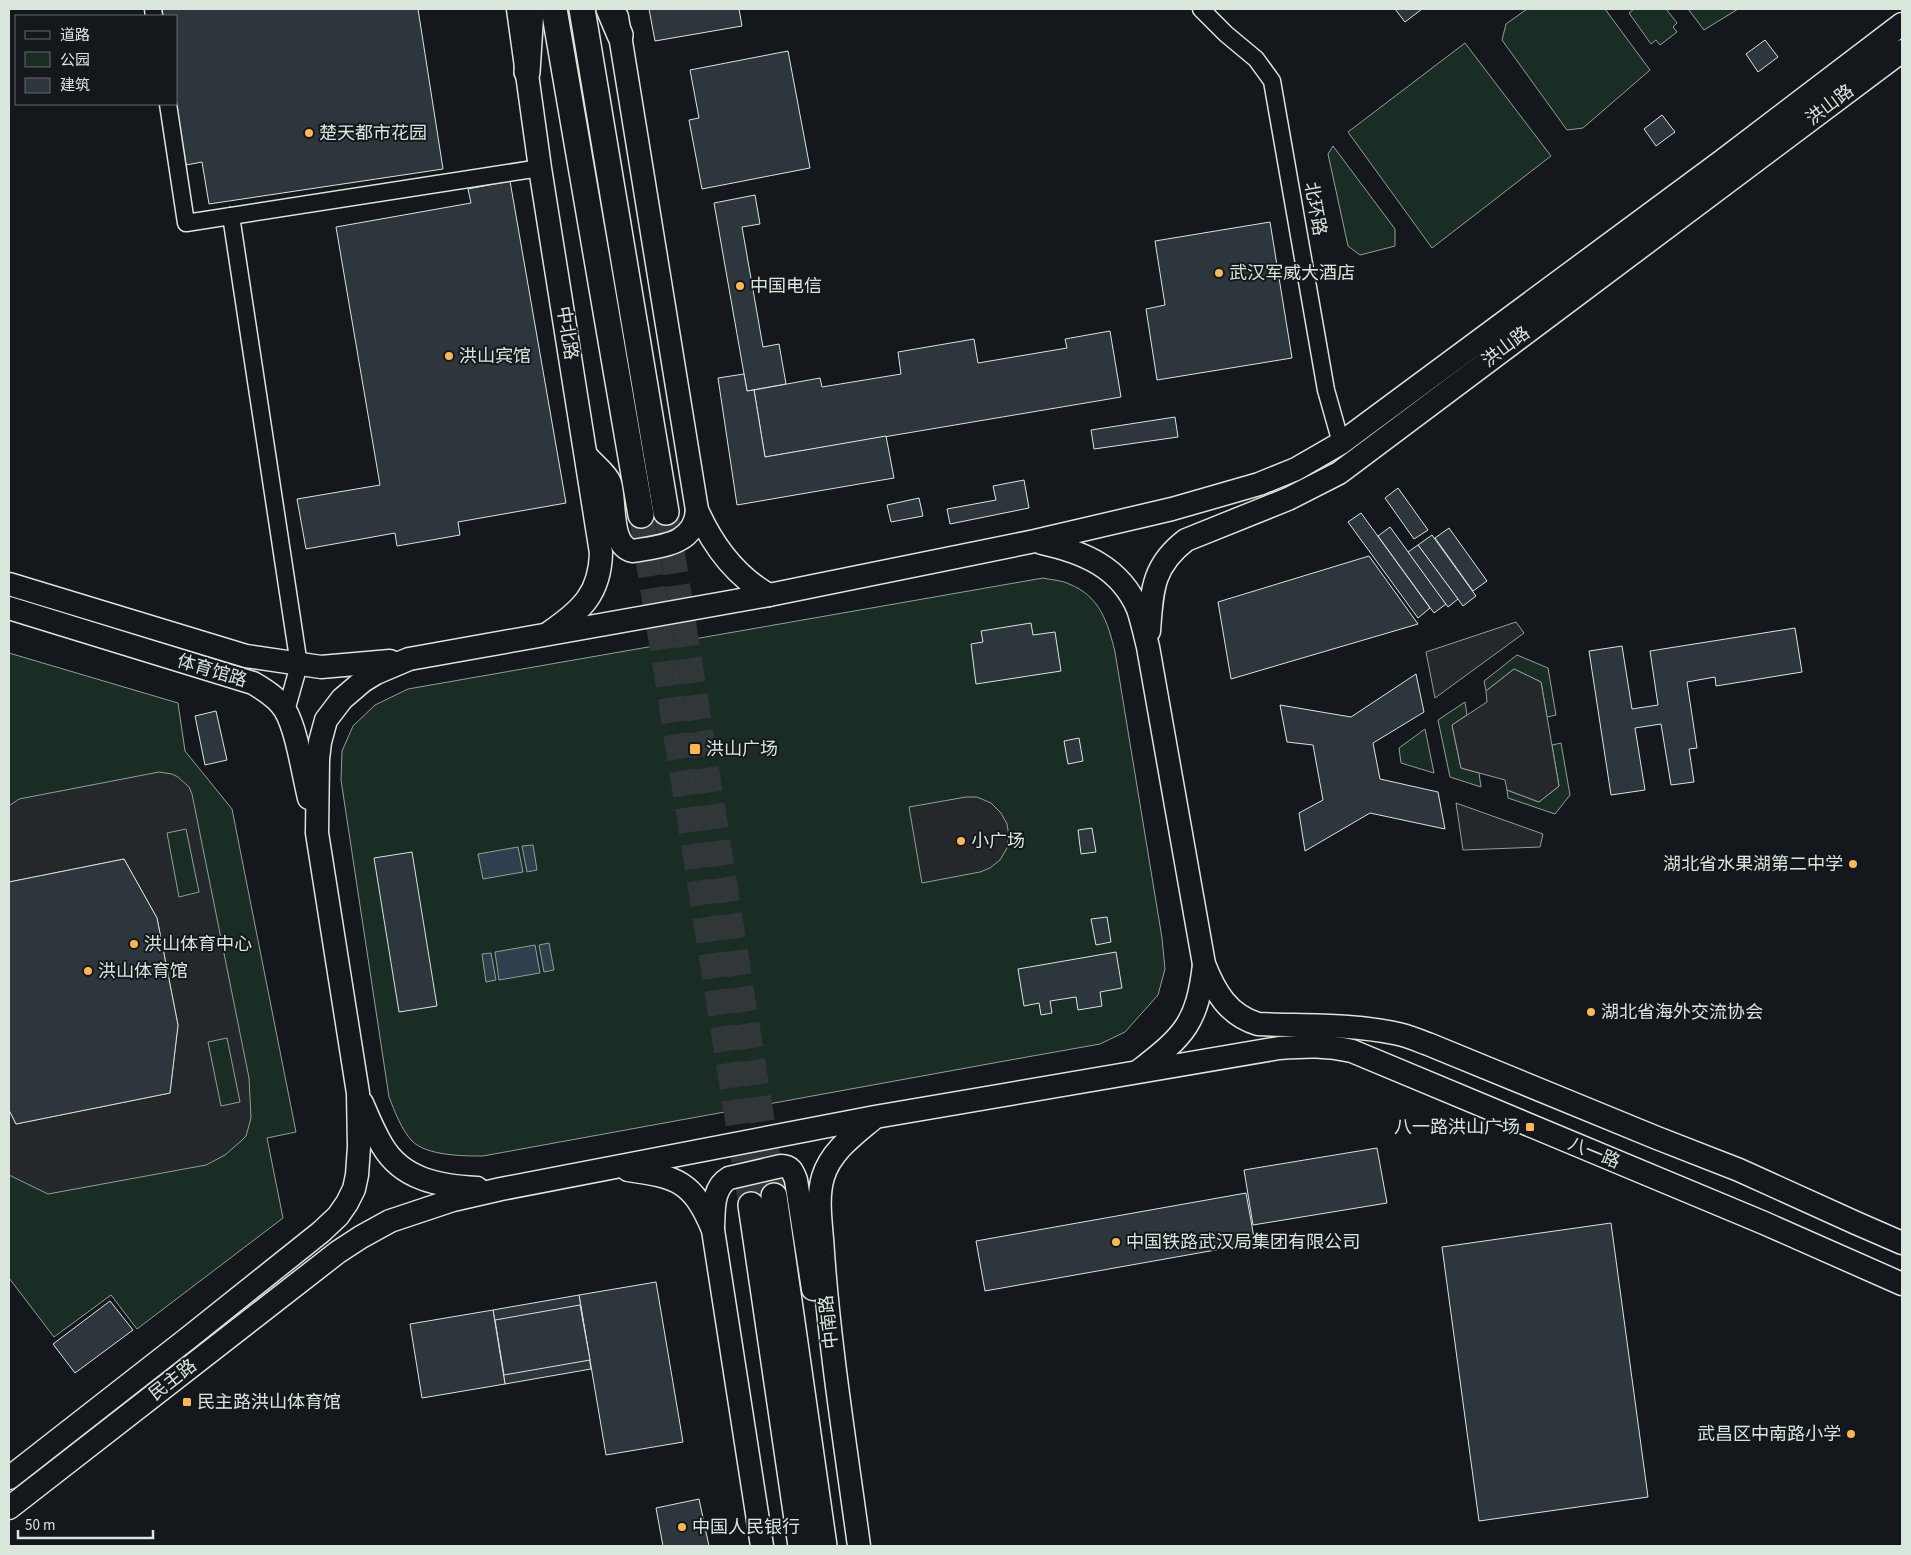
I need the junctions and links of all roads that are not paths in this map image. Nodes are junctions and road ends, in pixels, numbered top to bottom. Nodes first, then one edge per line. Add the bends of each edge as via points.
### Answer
1 (518, 9) edge
2 (531, 9) edge
3 (554, 9) edge
4 (582, 9) edge
5 (609, 9) edge
6 (616, 9) edge
7 (1201, 9) edge
8 (1902, 24) edge
9 (620, 35) junction
10 (1902, 51) edge
11 (527, 72) junction
12 (168, 105) edge
13 (540, 168) junction
14 (231, 216) junction
15 (1341, 443) junction
16 (587, 456) junction
17 (697, 510) junction
18 (666, 512) tunnel mouth
19 (641, 515) tunnel mouth
20 (1035, 541) junction
21 (9, 584) edge
22 (769, 596) junction
23 (9, 608) edge
24 (545, 635) junction
25 (1148, 647) junction
26 (409, 659) junction
27 (299, 665) junction
28 (286, 711) junction
29 (317, 833) junction
30 (1204, 964) junction
31 (1138, 1072) junction
32 (358, 1093) junction
33 (875, 1117) junction
34 (612, 1168) junction
35 (501, 1189) junction
36 (774, 1196) tunnel mouth
37 (751, 1205) tunnel mouth
38 (713, 1230) junction
39 (1902, 1242) edge
40 (1902, 1284) edge
41 (827, 1310) junction
42 (9, 1478) edge
43 (9, 1508) edge
44 (762, 1546) edge
45 (801, 1546) edge
46 (824, 1546) edge
47 (859, 1546) edge

1 - 11 main road, 中北路
2 - 11 main road
3 - 19 main road
4 - 18 main road
5 - 9 main road
6 - 9 main road
7 - 15 street, 北环路 via 1256,59 1272,81 1326,390
8 - 15 main road, 洪山路
9 - 17 main road
10 - 25 main road, 洪山路 via 1339,473 1288,499 1186,540 1162,565 1153,585
11 - 13 main road, 中北路
12 - 14 street via 186,223
13 - 14 street
13 - 16 main road, 中北路
14 - 27 street
15 - 20 main road, 洪山路 via 1296,470 1259,484 1172,509
16 - 17 main road via 610,482 617,534 629,550 665,545 684,537 695,523
16 - 24 main road, 中北路 via 601,552 598,578 585,603 575,614
17 - 22 main road via 729,563
20 - 22 main road, 洪山路
20 - 25 main road via 1071,549 1106,569 1129,593 1138,609
21 - 27 main road, 体育馆路 via 246,656
22 - 24 main road, 洪山路
23 - 28 main road, 体育馆路 via 252,683 268,692
24 - 26 main road, 洪山路
25 - 30 main road
26 - 27 main road, 体育馆路 via 321,667
26 - 29 main road via 363,681 342,699 326,720 318,759
27 - 28 street
28 - 29 main road, 体育馆路
29 - 32 main road
30 - 31 main road via 1198,1000 1189,1024 1171,1045
30 - 39 main road via 1216,993 1247,1021 1258,1024 1338,1025 1397,1033 1740,1170
31 - 33 main road, 八一路
31 - 40 main road, 八一路 via 1279,1048 1312,1045 1352,1051
32 - 35 main road via 382,1146 398,1165 429,1182
32 - 42 main road, 民主路 via 357,1175 354,1189 342,1209 321,1232
33 - 34 main road, 八一路
33 - 41 main road, 中南路 via 839,1149 823,1177 820,1196
34 - 35 main road, 八一路
34 - 38 main road via 663,1175 676,1180 696,1197
35 - 43 main road, 民主路 via 453,1200 390,1221 361,1237
36 - 46 main road, 中南路
37 - 45 main road
38 - 41 main road via 716,1196 723,1181 781,1166 789,1167 796,1180 813,1290
38 - 44 main road
41 - 47 main road, 中南路

